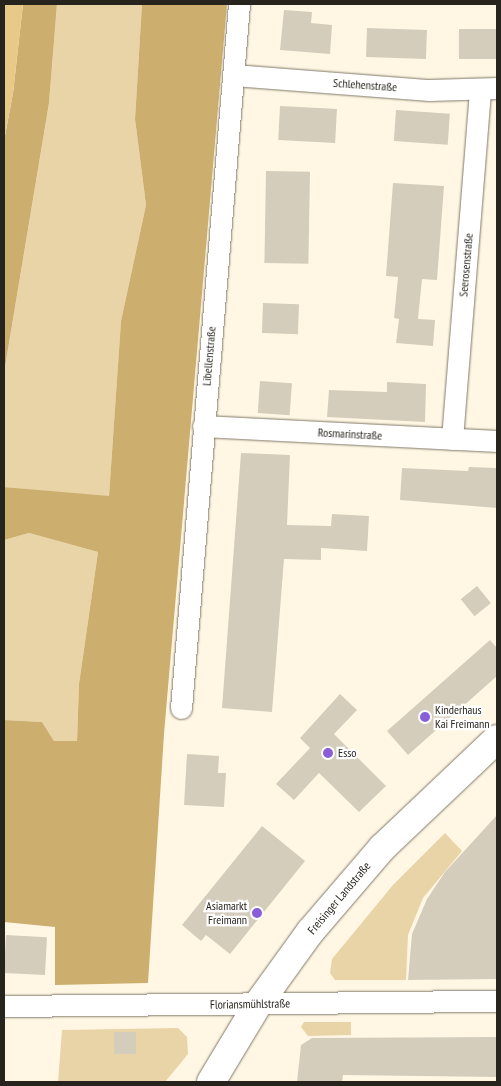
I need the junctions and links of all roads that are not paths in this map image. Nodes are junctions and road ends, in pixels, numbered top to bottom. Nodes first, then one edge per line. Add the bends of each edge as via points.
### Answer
1 (239, 4) edge
2 (233, 75) junction
3 (489, 89) edge
4 (203, 426) junction
5 (452, 439) junction
6 (497, 441) edge
7 (181, 708) dead end
8 (497, 738) edge
9 (497, 1001) edge
10 (258, 1004) junction
11 (4, 1006) edge
12 (211, 1082) edge

1 - 2 street, Libellenstraße
2 - 3 street, Schlehenstraße via 429,90
2 - 4 street, Libellenstraße
3 - 5 street, Seerosenstraße
4 - 5 street, Rosmarinstraße
4 - 7 street, Libellenstraße
5 - 6 street, Rosmarinstraße
8 - 10 main road, Freisinger Landstraße via 382,848 310,932
9 - 10 street, Floriansmühlstraße
10 - 11 street, Floriansmühlstraße
10 - 12 main road, Freisinger Landstraße

